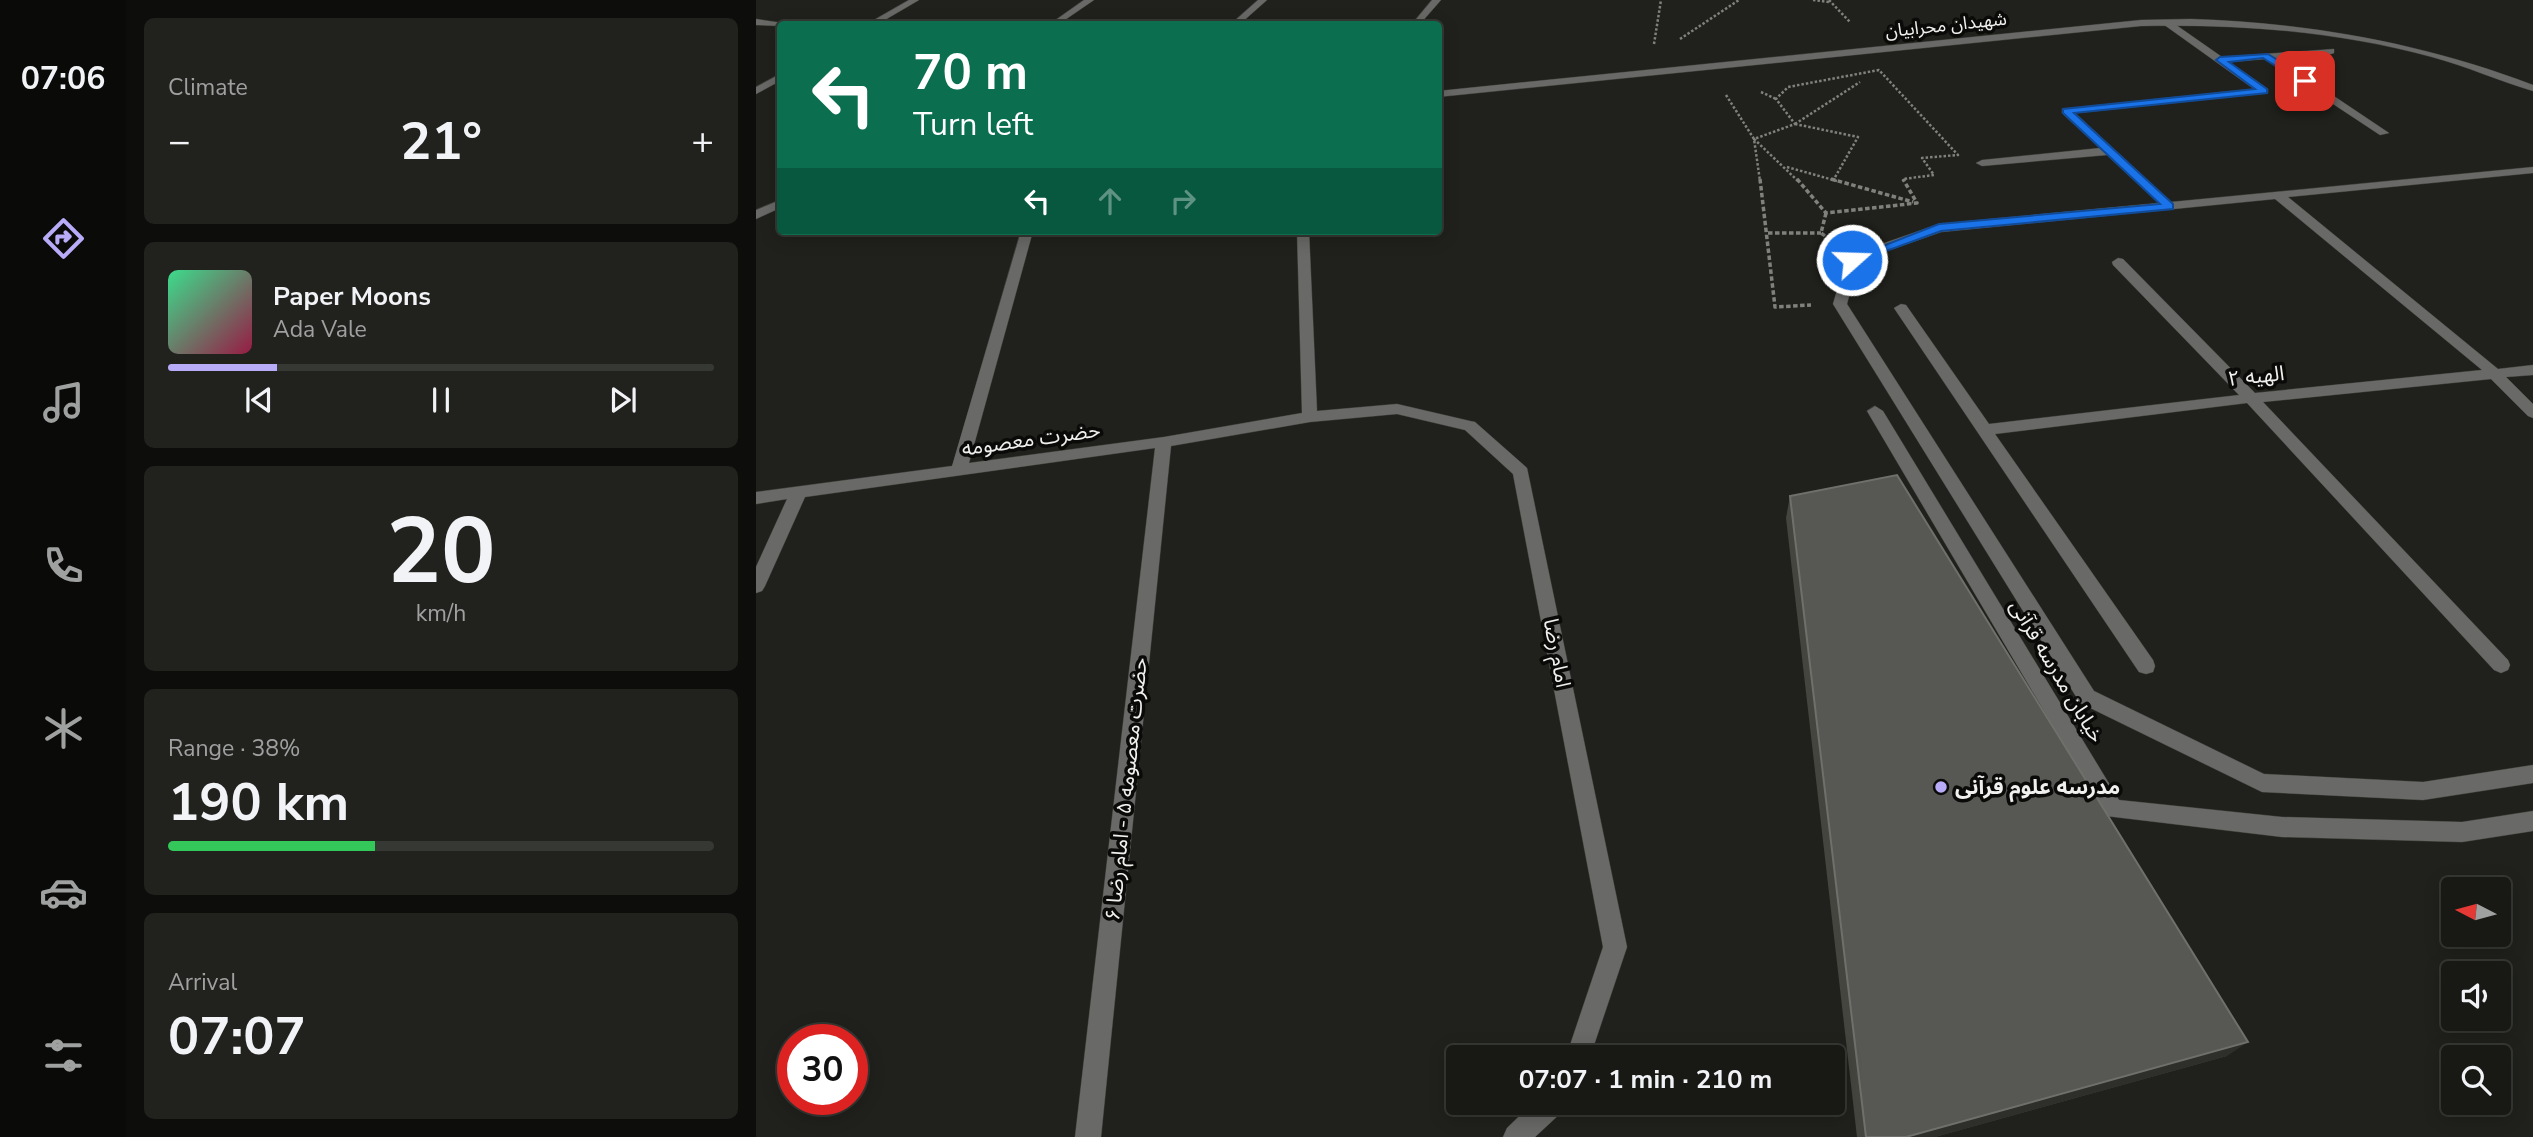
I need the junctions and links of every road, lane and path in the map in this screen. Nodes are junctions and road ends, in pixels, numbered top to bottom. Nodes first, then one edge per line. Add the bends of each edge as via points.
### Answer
1 (915, 0) edge
2 (1090, 0) edge
3 (1263, 0) edge
4 (1437, 0) edge
5 (1661, 0) edge
6 (1739, 0) edge
7 (1813, 0) edge
8 (1831, 2) dead end
9 (877, 21) edge
10 (1058, 21) edge
11 (1238, 21) edge
12 (1419, 21) edge
13 (756, 22) edge
14 (2166, 22) junction
15 (777, 23) edge
16 (1680, 39) dead end
17 (2331, 51) dead end
18 (2265, 55) junction
19 (2220, 60) junction
20 (1709, 67) junction
21 (1879, 70) junction
22 (1662, 71) junction
23 (777, 79) edge
24 (2533, 88) edge
25 (756, 91) edge
26 (1442, 94) edge
27 (1795, 124) junction
28 (2384, 133) dead end
29 (1754, 139) junction
30 (2109, 151) junction
31 (1982, 163) dead end
32 (1786, 167) junction
33 (2533, 170) edge
34 (1834, 179) junction
35 (2276, 194) junction
36 (1917, 203) junction
37 (777, 206) edge
38 (2169, 206) junction
39 (758, 216) edge
40 (1768, 233) junction
41 (1821, 233) dead end
42 (1026, 235) edge
43 (1303, 235) edge
44 (2118, 262) dead end
45 (1840, 304) junction
46 (1901, 308) dead end
47 (2533, 370) edge
48 (2493, 372) junction
49 (2251, 398) junction
50 (1875, 411) dead end
51 (2533, 413) edge
52 (1310, 417) junction
53 (1984, 430) junction
54 (1164, 442) junction
55 (959, 470) junction
56 (799, 492) junction
57 (756, 498) edge
58 (756, 586) edge
59 (2501, 665) dead end
60 (2146, 666) dead end
61 (2533, 774) edge
62 (2533, 821) edge
63 (1582, 1045) edge
64 (1540, 1115) edge
65 (1088, 1137) edge
66 (1516, 1137) edge

1 - 9 street
2 - 10 street
3 - 11 street
4 - 12 street
5 - 22 path via 1653,41
6 - 16 path
7 - 8 path
13 - 15 street
14 - 19 street
14 - 20 street, شهیدان محرابیان
14 - 24 street, شهیدان محرابیان via 2303,27 2393,42
17 - 18 street
18 - 19 street
18 - 28 street
19 - 30 street via 2264,91 2066,111
20 - 22 street, شهیدان محرابیان
20 - 29 path
21 - 27 path
21 - 27 path via 1788,87 1776,99
21 - 36 path via 1958,155 1922,158 1934,175 1903,179
22 - 26 street, شهیدان محرابیان
23 - 25 street
27 - 29 path
27 - 34 path via 1858,137
29 - 32 path
29 - 40 path
30 - 31 street
30 - 38 street
32 - 34 path
32 - 36 path via 1826,212
33 - 35 street
34 - 36 path
35 - 38 street
35 - 48 street
37 - 39 street
38 - 45 street via 1939,228 1852,260
40 - 41 path
40 - 45 path via 1775,307
42 - 55 street
43 - 52 street
44 - 49 street
45 - 61 street via 2087,697 2262,783 2423,791
46 - 53 street
47 - 48 street, الهیه ۲
48 - 49 street, الهیه ۲
48 - 51 street
49 - 53 street, الهیه ۲
49 - 59 street
50 - 62 street, خیابان مدرسه قرآنی via 2113,809 2310,828 2462,832
52 - 54 street, حضرت معصومه
52 - 63 street, امام رضا via 1397,409 1471,426 1521,472 1615,947
53 - 60 street
54 - 55 street, حضرت معصومه
54 - 65 street, حضرت معصومه ۵ - امام رضا ۶
55 - 56 street, حضرت معصومه
56 - 57 street, حضرت معصومه
56 - 58 street
64 - 66 street

